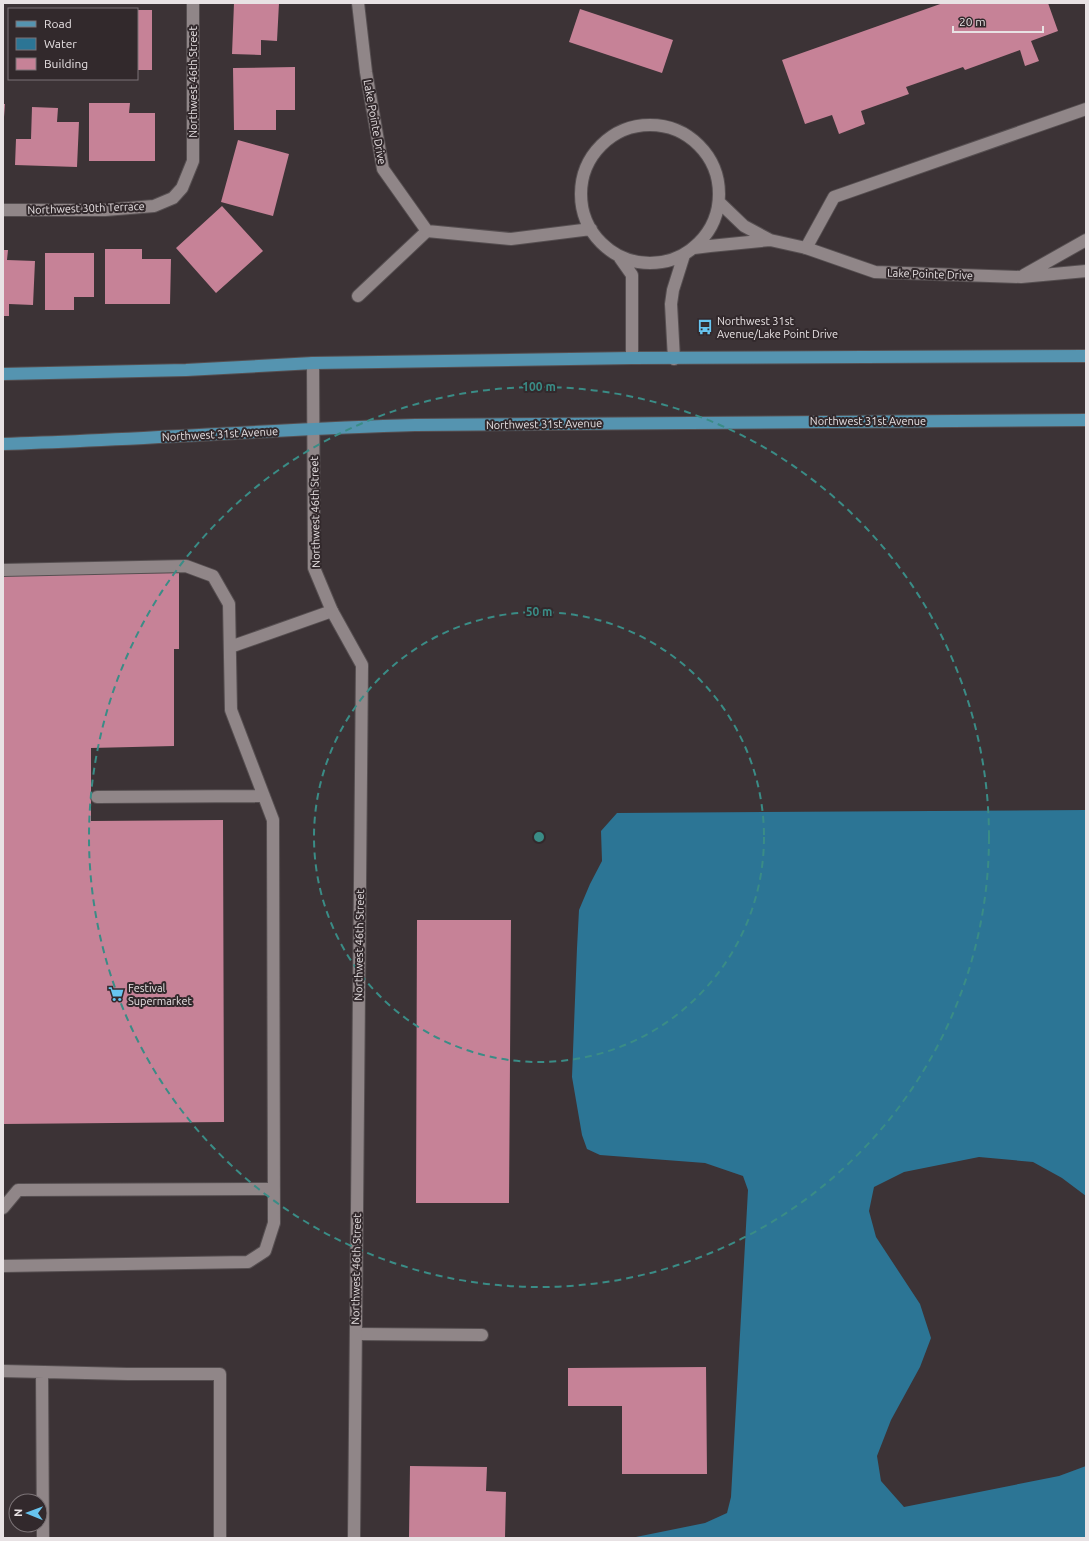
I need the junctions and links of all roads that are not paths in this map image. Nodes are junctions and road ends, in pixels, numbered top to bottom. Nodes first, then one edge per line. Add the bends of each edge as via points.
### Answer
1 (193, 3) edge
2 (358, 3) edge
3 (1086, 109) edge
4 (193, 161) joint
5 (719, 202) junction
6 (3, 210) edge
7 (591, 229) junction
8 (426, 231) junction
9 (770, 240) junction
10 (1086, 240) edge
11 (806, 248) junction
12 (689, 252) junction
13 (620, 258) junction
14 (1086, 271) edge
15 (1020, 277) junction
16 (358, 296) dead end
17 (1086, 356) edge
18 (632, 358) junction
19 (674, 359) junction
20 (312, 363) junction
21 (3, 374) edge
22 (1086, 420) edge
23 (314, 428) junction
24 (3, 444) edge
25 (3, 570) edge
26 (332, 612) junction
27 (230, 648) junction
28 (264, 796) junction
29 (97, 797) dead end
30 (274, 1189) junction
31 (3, 1208) edge
32 (3, 1266) edge
33 (356, 1334) junction
34 (482, 1335) dead end
35 (3, 1371) edge
36 (42, 1372) junction
37 (43, 1538) edge
38 (220, 1538) edge
39 (354, 1538) edge

1 - 4 street, Northwest 46th Street
2 - 8 street, Lake Pointe Drive via 366,72 383,169
3 - 11 street via 834,197
4 - 6 street, Northwest 30th Terrace via 182,188 173,198 154,206 105,210
5 - 7 street via 715,170 706,153 688,136 677,130 653,124 635,126 613,136 598,148 584,174 581,196 586,221
5 - 9 street, Lake Pointe Drive via 744,226
5 - 12 street via 712,226
7 - 8 street via 511,239
7 - 13 street via 602,245
8 - 16 street
9 - 11 street, Lake Pointe Drive
9 - 12 street, Lake Pointe Drive via 710,246
10 - 15 street
11 - 15 street, Lake Pointe Drive via 875,272
12 - 13 street via 664,263 648,264
12 - 19 street via 673,290 671,304
13 - 18 street via 632,275
14 - 15 street, Lake Pointe Drive
17 - 19 main road
18 - 19 main road
18 - 20 main road
20 - 21 main road via 178,370
20 - 23 street, Northwest 46th Street
22 - 23 main road, Northwest 31st Avenue
23 - 24 main road, Northwest 31st Avenue via 86,442
23 - 26 street, Northwest 46th Street via 314,568
25 - 27 street via 186,566 213,576 229,604
26 - 27 street
26 - 33 street, Northwest 46th Street via 362,665
27 - 28 street via 231,710
28 - 29 street
28 - 30 street via 273,820
30 - 31 street via 18,1190
30 - 32 street via 274,1223 265,1251 248,1262
33 - 34 street
33 - 39 street, Northwest 46th Street
35 - 36 street
36 - 37 street
36 - 38 street via 220,1374

